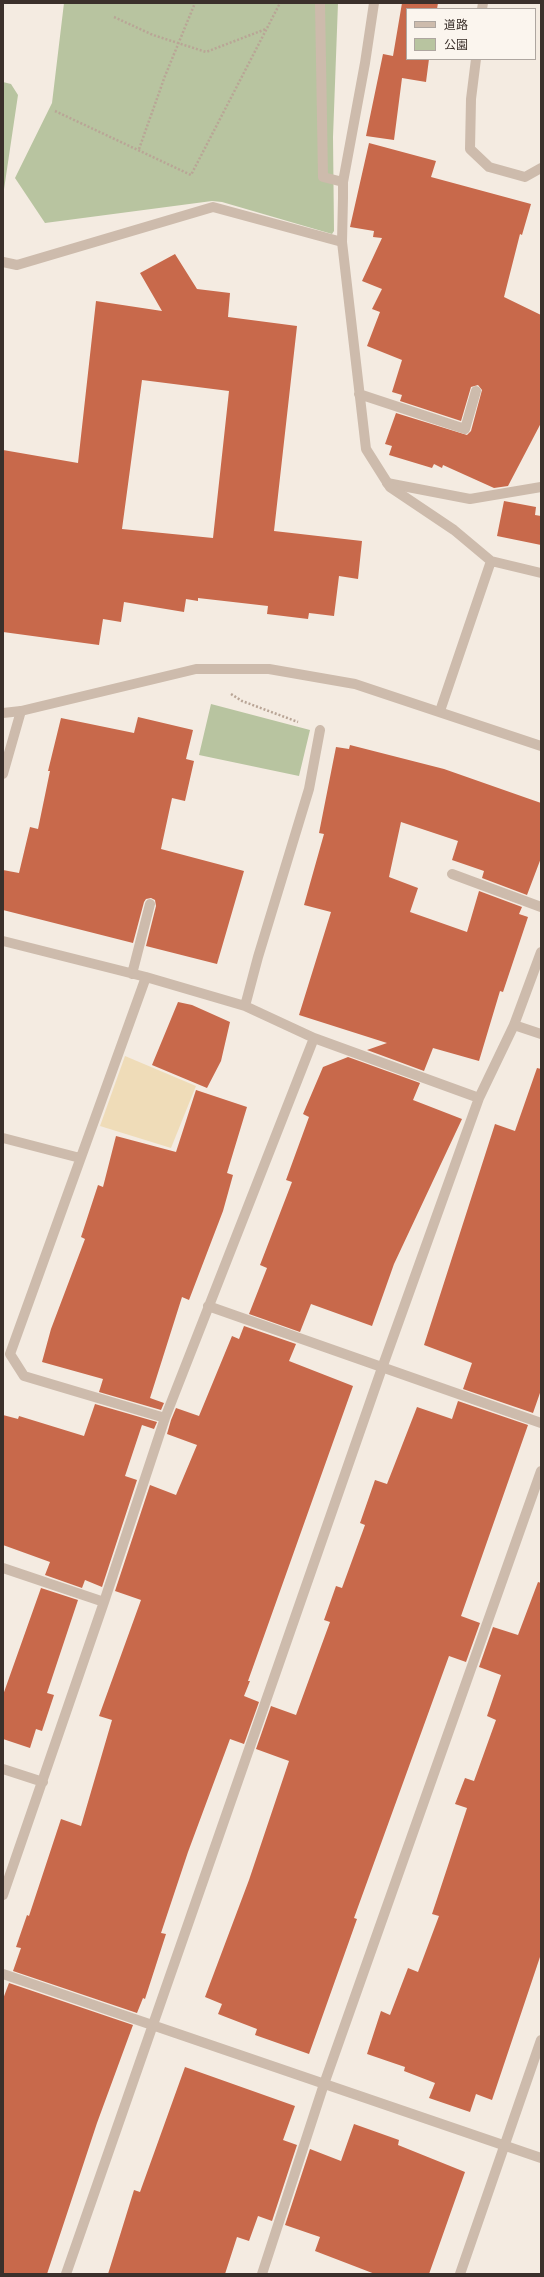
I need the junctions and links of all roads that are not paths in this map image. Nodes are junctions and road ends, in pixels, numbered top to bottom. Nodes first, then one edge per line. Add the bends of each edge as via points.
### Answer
1 (320, 3) edge
2 (374, 3) edge
3 (476, 60) edge
4 (541, 168) edge
5 (343, 182) junction
6 (342, 242) junction
7 (3, 262) edge
8 (476, 391) dead end
9 (359, 394) junction
10 (387, 483) junction
11 (541, 486) edge
12 (491, 561) junction
13 (541, 573) edge
14 (21, 711) junction
15 (440, 711) junction
16 (3, 713) edge
17 (320, 730) road end
18 (541, 746) edge
19 (3, 774) edge
20 (452, 874) dead end
21 (150, 904) dead end
22 (541, 907) edge
23 (3, 942) edge
24 (541, 952) edge
25 (132, 974) junction
26 (146, 977) junction
27 (245, 1006) junction
28 (514, 1025) junction
29 (541, 1034) edge
30 (314, 1038) junction
31 (479, 1098) junction
32 (3, 1138) edge
33 (80, 1158) junction
34 (208, 1306) junction
35 (382, 1368) junction
36 (165, 1418) junction
37 (541, 1423) edge
38 (541, 1471) edge
39 (3, 1568) edge
40 (104, 1602) junction
41 (3, 1769) edge
42 (43, 1782) junction
43 (3, 1895) edge
44 (3, 1974) edge
45 (152, 2024) junction
46 (541, 2040) edge
47 (324, 2084) junction
48 (505, 2145) junction
49 (541, 2158) edge
50 (66, 2274) edge
51 (262, 2274) edge
52 (460, 2274) edge

1 - 5 street via 323,177
2 - 5 street
3 - 4 street via 471,99 470,149 489,166 525,177
5 - 6 street
6 - 7 street via 213,207 17,265
6 - 9 street
8 - 9 street via 465,428
9 - 10 street via 366,450
10 - 11 street via 470,498
10 - 12 street via 454,530
12 - 13 street
12 - 15 street
14 - 15 street via 196,669 269,669 355,684
14 - 16 street
14 - 19 street
15 - 18 street
17 - 27 street via 309,789
20 - 22 street
21 - 25 street
23 - 25 street
24 - 28 street
25 - 26 street
26 - 27 street
26 - 33 street
27 - 30 street
28 - 29 street
28 - 31 street
30 - 31 street
30 - 34 street
31 - 35 street
32 - 33 street
33 - 36 street via 10,1354 24,1376
34 - 35 street
34 - 36 street
35 - 37 street
35 - 45 street
36 - 40 street
38 - 47 street
39 - 40 street
40 - 42 street
41 - 42 street
42 - 43 street
44 - 45 street
45 - 47 street
45 - 50 street
46 - 48 street
47 - 48 street
47 - 51 street
48 - 49 street
48 - 52 street

